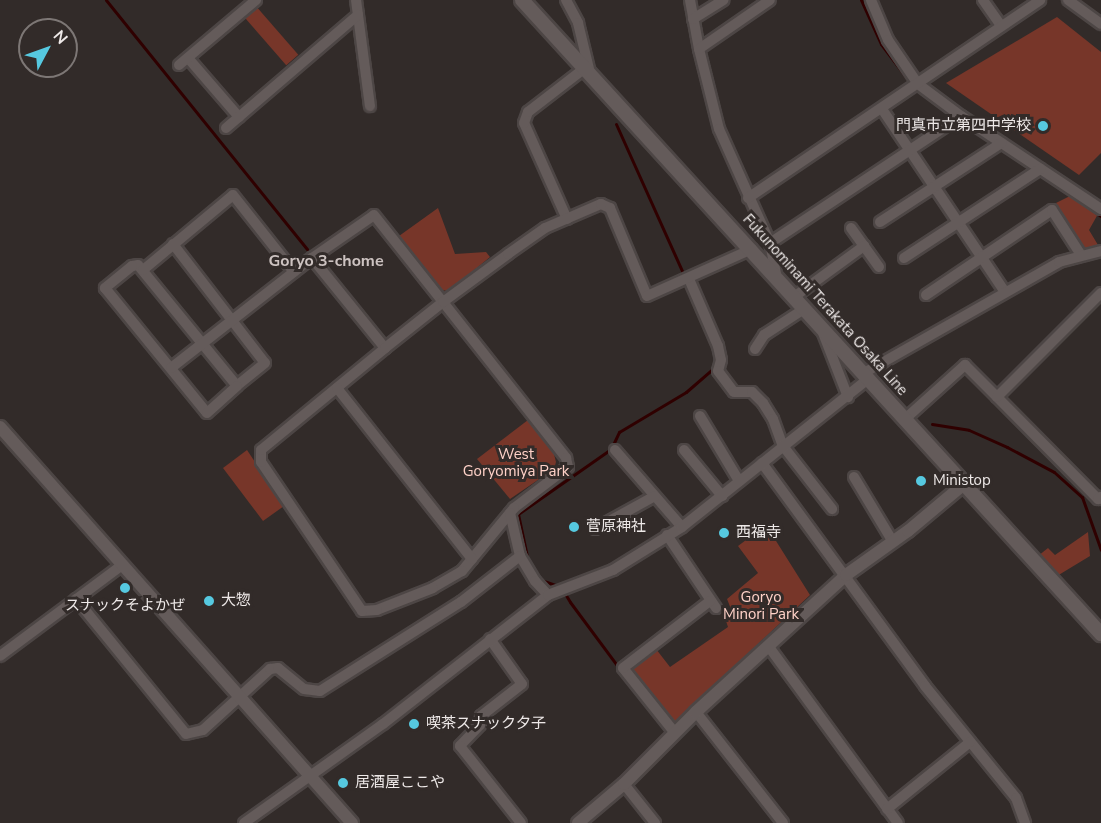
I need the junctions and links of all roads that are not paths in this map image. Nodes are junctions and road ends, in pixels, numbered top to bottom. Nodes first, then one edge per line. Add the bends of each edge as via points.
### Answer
1 (255, 0) edge
2 (356, 0) edge
3 (522, 0) edge
4 (566, 0) edge
5 (690, 0) edge
6 (723, 0) edge
7 (770, 0) edge
8 (871, 0) edge
9 (983, 0) edge
10 (1040, 0) edge
11 (1068, 0) edge
12 (358, 15) junction
13 (693, 19) junction
14 (1101, 24) edge
15 (1001, 26) junction
16 (699, 50) junction
17 (587, 71) junction
18 (918, 84) junction
19 (370, 106) dead end
20 (882, 109) junction
21 (961, 116) junction
22 (239, 117) junction
23 (226, 128) dead end
24 (1001, 142) junction
25 (910, 150) junction
26 (1040, 169) junction
27 (934, 186) junction
28 (748, 198) junction
29 (1101, 209) edge
30 (567, 219) junction
31 (880, 222) dead end
32 (958, 222) junction
33 (851, 228) dead end
34 (770, 243) junction
35 (173, 244) junction
36 (864, 246) junction
37 (752, 249) junction
38 (1101, 251) edge
39 (1081, 255) junction
40 (312, 258) junction
41 (904, 258) dead end
42 (982, 258) junction
43 (879, 267) dead end
44 (143, 270) junction
45 (294, 272) junction
46 (689, 279) junction
47 (777, 279) junction
48 (1005, 292) junction
49 (1101, 293) edge
50 (926, 295) dead end
51 (794, 297) junction
52 (443, 302) junction
53 (804, 309) junction
54 (232, 320) junction
55 (821, 327) junction
56 (203, 343) junction
57 (385, 348) junction
58 (755, 349) dead end
59 (171, 368) junction
60 (867, 375) junction
61 (237, 386) junction
62 (337, 388) junction
63 (997, 396) junction
64 (848, 397) junction
65 (700, 416) dead end
66 (905, 418) junction
67 (0, 427) edge
68 (783, 446) junction
69 (615, 450) dead end
70 (684, 450) dead end
71 (762, 463) junction
72 (854, 477) dead end
73 (739, 482) junction
74 (964, 484) junction
75 (655, 496) junction
76 (722, 496) junction
77 (1101, 497) edge
78 (832, 509) dead end
79 (510, 513) junction
80 (682, 527) junction
81 (596, 529) dead end
82 (667, 534) junction
83 (893, 542) junction
84 (520, 556) junction
85 (472, 559) junction
86 (122, 565) junction
87 (846, 574) junction
88 (548, 595) junction
89 (76, 599) junction
90 (1101, 634) edge
91 (490, 639) junction
92 (768, 646) junction
93 (0, 656) edge
94 (238, 696) junction
95 (696, 712) junction
96 (675, 734) junction
97 (970, 742) junction
98 (311, 776) junction
99 (624, 783) junction
100 (887, 809) junction
101 (244, 823) edge
102 (352, 823) edge
103 (521, 823) edge
104 (578, 823) edge
105 (655, 823) edge
106 (783, 823) edge
107 (898, 823) edge
108 (1025, 823) edge

1 - 22 street via 184,62
2 - 12 street
3 - 17 main road, Fukunominami Terakata Osaka Line
4 - 17 street via 578,23
5 - 13 street
6 - 13 street
7 - 16 street
8 - 18 street via 888,40
9 - 15 street
10 - 15 street
11 - 14 street
12 - 19 street
12 - 22 street
13 - 16 street
15 - 18 street
16 - 28 street via 719,129
17 - 30 street via 528,112 524,123
17 - 37 main road, Fukunominami Terakata Osaka Line
18 - 20 street
18 - 21 street
20 - 25 street
20 - 28 street
21 - 24 street
21 - 25 street
22 - 23 street
24 - 26 street
24 - 27 street
25 - 27 street
25 - 34 street
26 - 29 street
26 - 32 street
27 - 31 street
27 - 32 street
28 - 34 street
30 - 46 street via 601,204 610,208 646,296
30 - 52 street via 545,228
32 - 41 street
32 - 42 street
33 - 36 street
34 - 47 street
35 - 44 street
35 - 45 street via 233,195
35 - 54 street
36 - 43 street
36 - 51 street
37 - 46 street
37 - 47 main road, Fukunominami Terakata Osaka Line
38 - 39 street
39 - 42 street via 1052,210
39 - 48 street via 1059,262
40 - 45 street
40 - 52 street via 374,215
40 - 57 street
42 - 48 street
42 - 50 street
44 - 56 street
44 - 59 street via 132,266 105,288
45 - 54 street
46 - 68 street via 718,346 718,371 734,392 752,392 763,404
47 - 51 main road, Fukunominami Terakata Osaka Line
48 - 60 street
49 - 63 street
51 - 53 main road, Fukunominami Terakata Osaka Line
52 - 57 street
52 - 79 street via 566,458 568,467
53 - 55 main road, Fukunominami Terakata Osaka Line
53 - 58 street via 764,335
54 - 56 street
54 - 61 street via 265,363
55 - 60 main road, Fukunominami Terakata Osaka Line
55 - 64 street
56 - 59 street
56 - 61 street
57 - 62 street
59 - 61 street via 207,413
60 - 64 street
60 - 66 main road, Fukunominami Terakata Osaka Line
62 - 85 street
62 - 85 street via 261,450 261,462 362,611 377,610 433,588 462,571
63 - 66 street via 965,365
63 - 77 street via 1098,499
64 - 68 street
65 - 73 street
66 - 74 main road, Fukunominami Terakata Osaka Line
67 - 86 street
68 - 71 street
68 - 78 street
69 - 75 street
70 - 76 street
71 - 73 street
71 - 87 street
72 - 83 street
73 - 76 street
74 - 83 street
74 - 90 main road, Fukunominami Terakata Osaka Line
75 - 80 street
75 - 81 street
76 - 80 street
79 - 84 street
79 - 85 street
80 - 82 street
82 - 88 street via 613,570
82 - 96 street via 713,604 623,668
83 - 87 street
84 - 88 street
84 - 94 street via 461,602 320,692 304,689 278,668 263,674
86 - 89 street
86 - 94 street
87 - 92 street
87 - 97 street
88 - 91 street
89 - 93 street
89 - 94 street via 186,734 203,730
91 - 98 street
91 - 103 street via 522,684 481,716 480,725 460,746
92 - 95 street
92 - 100 street
94 - 98 street
95 - 96 street
95 - 106 street
96 - 99 street
97 - 100 street
97 - 108 street via 1016,798
98 - 101 street
98 - 102 street
99 - 104 street
99 - 105 street
100 - 107 street

